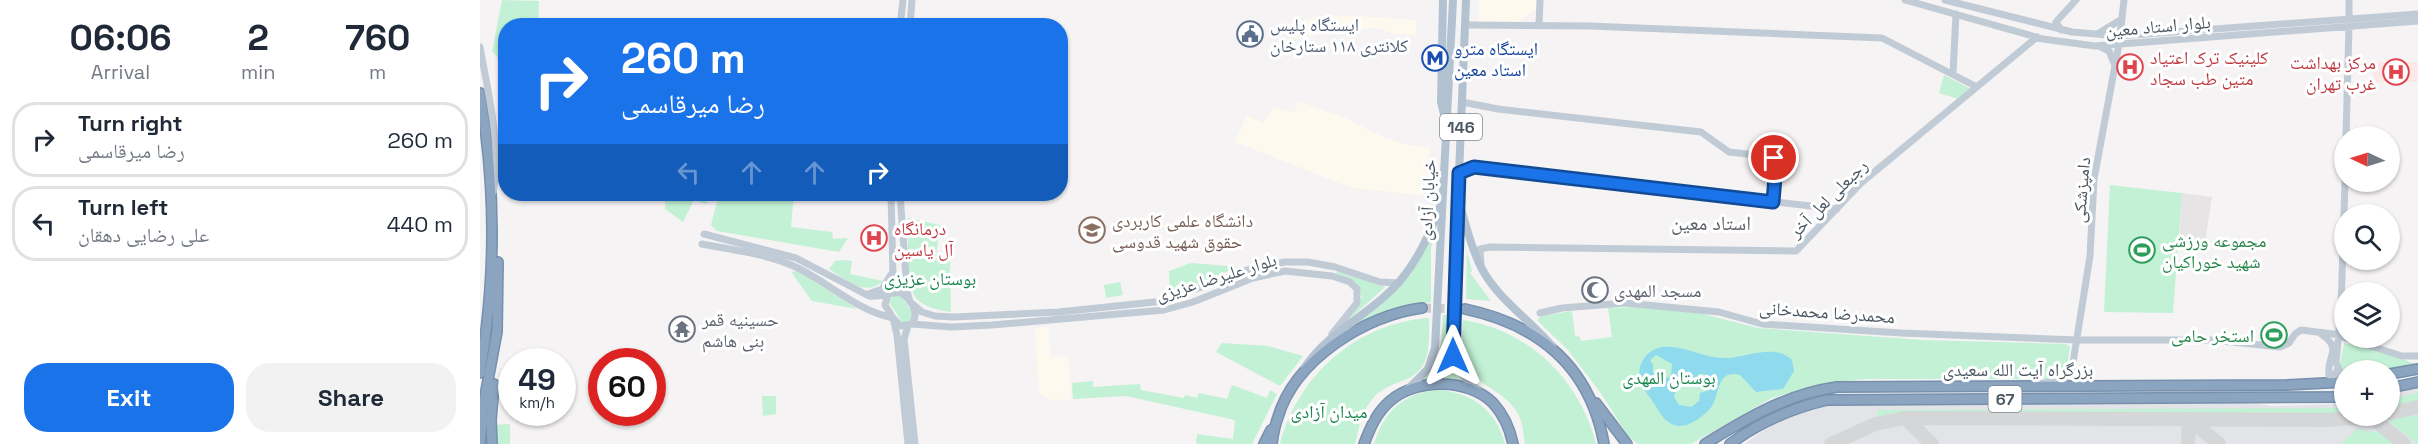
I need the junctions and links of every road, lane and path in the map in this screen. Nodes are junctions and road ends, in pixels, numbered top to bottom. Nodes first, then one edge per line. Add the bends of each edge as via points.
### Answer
1 (903, 0) edge
2 (912, 0) edge
3 (1443, 0) edge
4 (1453, 0) edge
5 (1468, 0) edge
6 (1540, 0) edge
7 (1905, 0) edge
8 (1945, 0) edge
9 (2076, 0) edge
10 (2124, 0) edge
11 (2349, 0) edge
12 (1955, 1) edge
13 (1918, 2) edge
14 (1956, 14) junction
15 (2418, 14) edge
16 (901, 18) edge
17 (911, 18) edge
18 (2122, 19) junction
19 (2418, 21) edge
20 (2349, 22) junction
21 (1469, 25) junction
22 (1539, 25) junction
23 (2061, 30) junction
24 (2072, 32) junction
25 (2096, 35) junction
26 (2037, 37) junction
27 (2119, 40) junction
28 (2066, 43) junction
29 (2098, 46) junction
30 (480, 47) edge
31 (2115, 66) junction
32 (1953, 74) junction
33 (1463, 81) junction
34 (1977, 87) junction
35 (480, 93) edge
36 (1462, 102) junction
37 (1446, 124) junction
38 (2346, 126) edge
39 (1459, 173) junction
40 (2345, 192) edge
41 (492, 197) junction
42 (1458, 199) junction
43 (1442, 200) junction
44 (891, 201) edge
45 (900, 201) edge
46 (1773, 202) junction
47 (1837, 208) junction
48 (493, 211) junction
49 (704, 234) dead end
50 (702, 244) dead end
51 (1335, 267) junction
52 (894, 268) junction
53 (1482, 269) junction
54 (1332, 276) junction
55 (1226, 279) junction
56 (2341, 282) edge
57 (1399, 283) junction
58 (1229, 288) junction
59 (863, 294) junction
60 (888, 295) junction
61 (1164, 301) junction
62 (910, 302) junction
63 (1422, 308) tunnel mouth
64 (1466, 309) tunnel mouth
65 (1164, 310) junction
66 (1540, 313) dead end
67 (893, 318) junction
68 (910, 325) junction
69 (497, 332) junction
70 (2321, 334) junction
71 (2334, 334) edge
72 (1329, 339) junction
73 (2077, 340) junction
74 (1554, 348) junction
75 (2383, 348) edge
76 (2418, 356) edge
77 (2418, 369) edge
78 (2400, 372) edge
79 (480, 373) edge
80 (2334, 376) edge
81 (1298, 380) junction
82 (2334, 381) edge
83 (2418, 382) edge
84 (2035, 386) junction
85 (2400, 386) edge
86 (1406, 391) junction
87 (1588, 394) junction
88 (1482, 395) junction
89 (2334, 397) edge
90 (485, 403) junction
91 (1278, 417) junction
92 (480, 423) edge
93 (1513, 441) edge
94 (480, 442) edge
95 (492, 444) edge
96 (908, 444) edge
97 (915, 444) edge
98 (1264, 444) edge
99 (1272, 444) edge
100 (1364, 444) edge
101 (1604, 444) edge
102 (1627, 444) edge
103 (1705, 444) edge
104 (1730, 444) edge

1 - 16 main road
2 - 17 main road
3 - 37 main road via 1441,102
4 - 37 main road, خیابان آزادی / 146
5 - 21 main road
5 - 33 main road, خیابان آزادی / 146
6 - 22 main road
7 - 13 main road, بلوار استاد معین
8 - 12 main road, بلوار استاد معین
9 - 23 main road via 2056,22
10 - 18 main road, دامپزشکی
11 - 20 main road
12 - 23 main road, بلوار استاد معین
13 - 14 main road, بلوار استاد معین
14 - 26 main road, بلوار استاد معین
14 - 32 main road
15 - 20 main road, بلوار استاد معین
18 - 25 main road
18 - 27 main road, دامپزشکی
19 - 20 main road, بلوار استاد معین
20 - 27 main road, بلوار استاد معین
20 - 38 main road
21 - 22 main road
21 - 33 main road
22 - 32 main road via 1881,38
23 - 24 main road, بلوار استاد معین
24 - 25 main road, بلوار استاد معین
24 - 28 main road via 2079,39
25 - 27 main road, بلوار استاد معین
26 - 28 main road, بلوار استاد معین
26 - 34 main road, رجبعلی لعل آخر
27 - 29 main road, بلوار استاد معین
27 - 31 main road, دامپزشکی
28 - 29 main road, بلوار استاد معین
29 - 31 main road via 2109,51
30 - 41 main road via 495,158
31 - 73 main road, دامپزشکی via 2094,179 2091,252
32 - 34 main road
33 - 36 main road, خیابان آزادی / 146
34 - 47 main road, رجبعلی لعل آخر
35 - 41 highway
36 - 39 main road, خیابان آزادی / 146
36 - 46 main road via 1701,132 1729,152 1773,157
37 - 43 main road, خیابان آزادی / 146
39 - 42 main road, خیابان آزادی / 146
39 - 46 main road via 1474,167
40 - 56 main road
41 - 48 highway
42 - 53 main road
42 - 88 main road, خیابان آزادی / 146 via 1453,356 1461,374
43 - 57 main road via 1428,238
43 - 86 main road, خیابان آزادی / 146 via 1434,357
44 - 52 main road
45 - 62 main road via 904,279
46 - 47 main road
47 - 53 main road, رجبعلی لعل آخر via 1794,252 1487,247 1480,251
48 - 69 highway via 498,262
48 - 79 highway via 491,291
49 - 59 main road via 796,258
50 - 67 main road via 794,266 863,307
51 - 54 main road
51 - 55 main road, بلوار علیرضا عزیزی via 1285,262
51 - 57 main road, بلوار علیرضا عزیزی via 1380,282
52 - 59 main road via 882,289
52 - 60 main road
53 - 74 main road via 1503,297
54 - 58 main road, بلوار علیرضا عزیزی via 1286,271
54 - 72 main road, بلوار علیرضا عزیزی via 1350,282 1359,297
55 - 58 main road
55 - 61 main road, بلوار علیرضا عزیزی
57 - 72 main road
58 - 65 main road, بلوار علیرضا عزیزی
59 - 60 main road
60 - 62 main road via 901,293
60 - 67 main road via 885,305
61 - 62 main road, بلوار علیرضا عزیزی via 954,317 929,315
61 - 65 main road
62 - 68 main road via 916,314
63 - 81 highway via 1386,315 1365,325 1336,344
64 - 74 highway via 1501,318
65 - 68 main road, بلوار علیرضا عزیزی via 992,325
66 - 73 main road, محمدرضا محمدخانی via 1625,303 1719,312 1762,324
67 - 68 main road via 898,324
67 - 96 main road
68 - 97 main road via 904,339
69 - 90 highway
69 - 95 highway
70 - 71 main road
70 - 73 main road, محمدرضا محمدخانی via 2301,330 2280,347 2212,340
70 - 80 main road via 2333,348 2328,368 2329,375
72 - 81 main road
73 - 84 main road, دامپزشکی via 2070,375
74 - 87 highway
75 - 76 main road via 2402,356
77 - 78 highway
81 - 91 highway
82 - 84 highway, بزرگراه آیت الله سعیدی / 67 via 2287,385
83 - 85 highway
84 - 103 highway, بزرگراه آیت الله سعیدی / 67 via 1824,388 1781,401
86 - 88 highway via 1446,384
86 - 100 highway via 1391,400 1376,417
87 - 101 highway
87 - 102 highway
88 - 93 highway via 1500,412
89 - 104 highway, بزرگراه آیت الله سعیدی / 67 via 1827,400 1792,409
90 - 92 highway
90 - 94 highway
91 - 98 highway
91 - 99 highway

